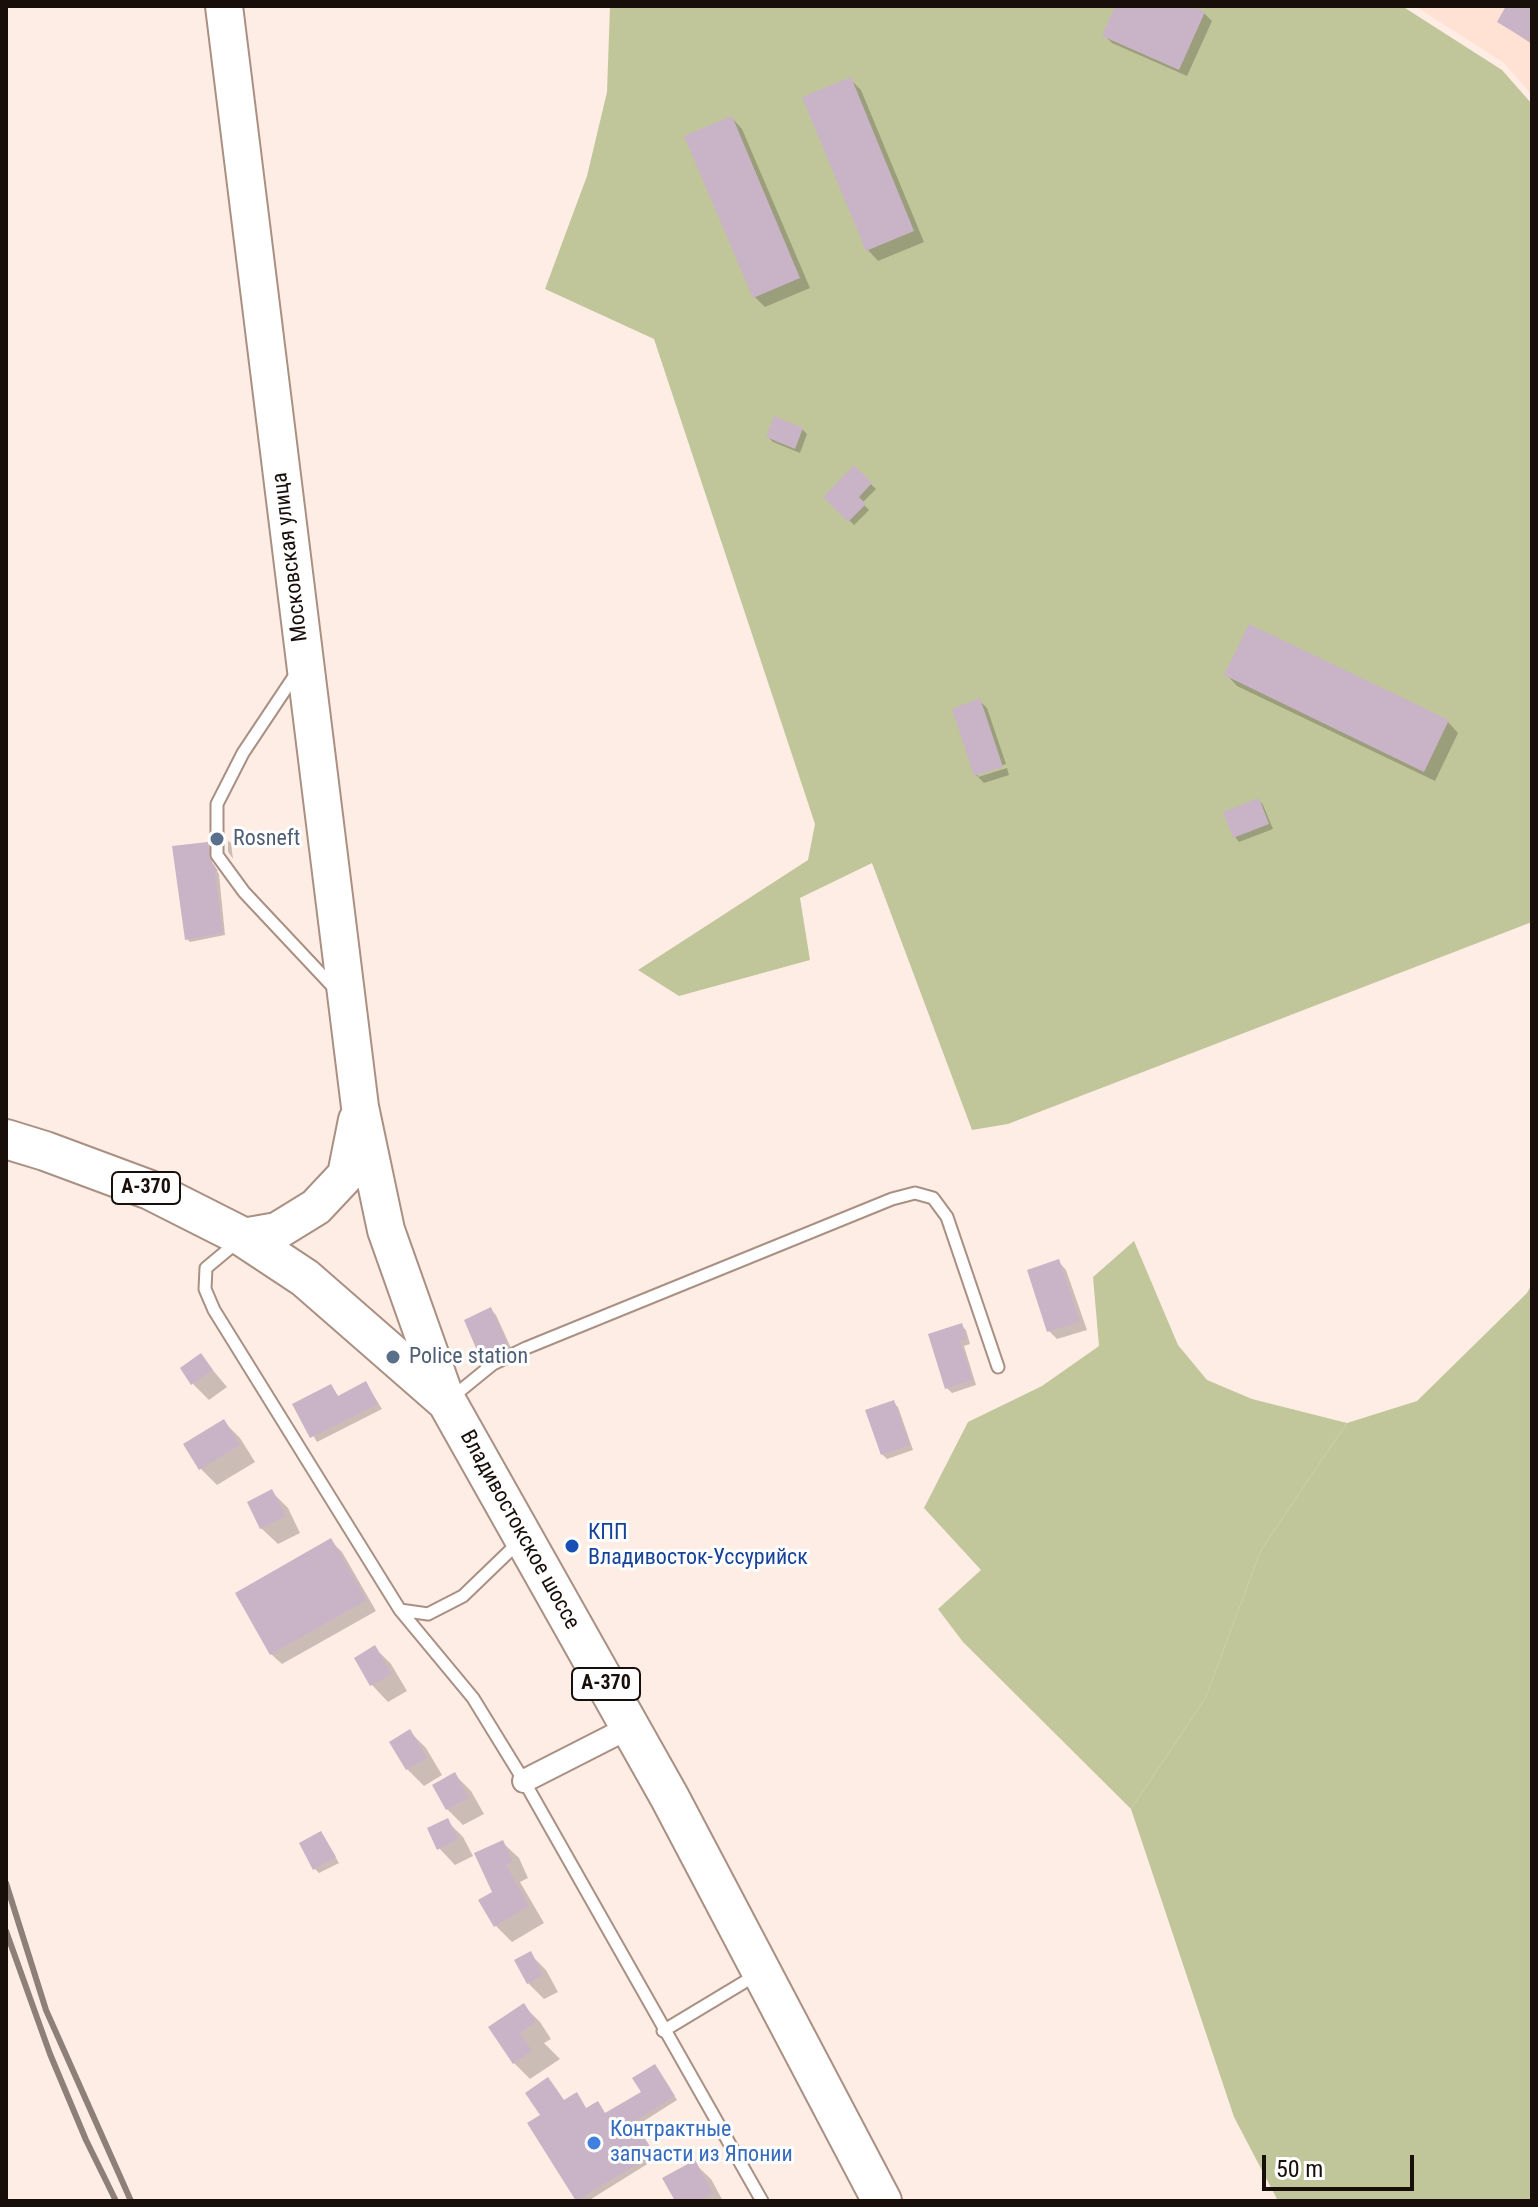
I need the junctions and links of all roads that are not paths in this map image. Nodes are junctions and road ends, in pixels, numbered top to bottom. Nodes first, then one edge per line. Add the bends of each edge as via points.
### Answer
1 (224, 6) edge
2 (303, 661) junction
3 (347, 1001) junction
4 (360, 1107) junction
5 (6, 1139) edge
6 (243, 1237) junction
7 (998, 1367) dead end
8 (447, 1402) junction
9 (523, 1537) junction
10 (400, 1610) junction
11 (630, 1727) junction
12 (524, 1781) junction
13 (762, 1972) junction
14 (663, 2031) junction
15 (762, 2201) edge
16 (882, 2201) edge

1 - 2 main road, Московская улица
2 - 3 main road, Московская улица
2 - 3 lane via 243,753 217,804 217,855 244,892
3 - 4 main road, Московская улица
4 - 6 main road, Московская улица via 346,1175 316,1207 277,1231
4 - 8 main road, Московская улица via 386,1230
5 - 6 highway, Владивостокское шоссе / А-370 via 150,1190
6 - 8 highway, Владивостокское шоссе / А-370 via 305,1278
6 - 10 lane via 206,1268 205,1289
7 - 8 lane via 947,1217 933,1198 915,1193 526,1348 493,1364
8 - 9 highway, Владивостокское шоссе / А-370
9 - 10 lane via 463,1596 428,1614
9 - 11 highway, Владивостокское шоссе / А-370
10 - 12 lane via 473,1698
11 - 12 street
11 - 13 highway, Владивостокское шоссе / А-370
12 - 14 lane
13 - 14 lane
13 - 16 highway, Владивостокское шоссе / А-370
14 - 15 lane

